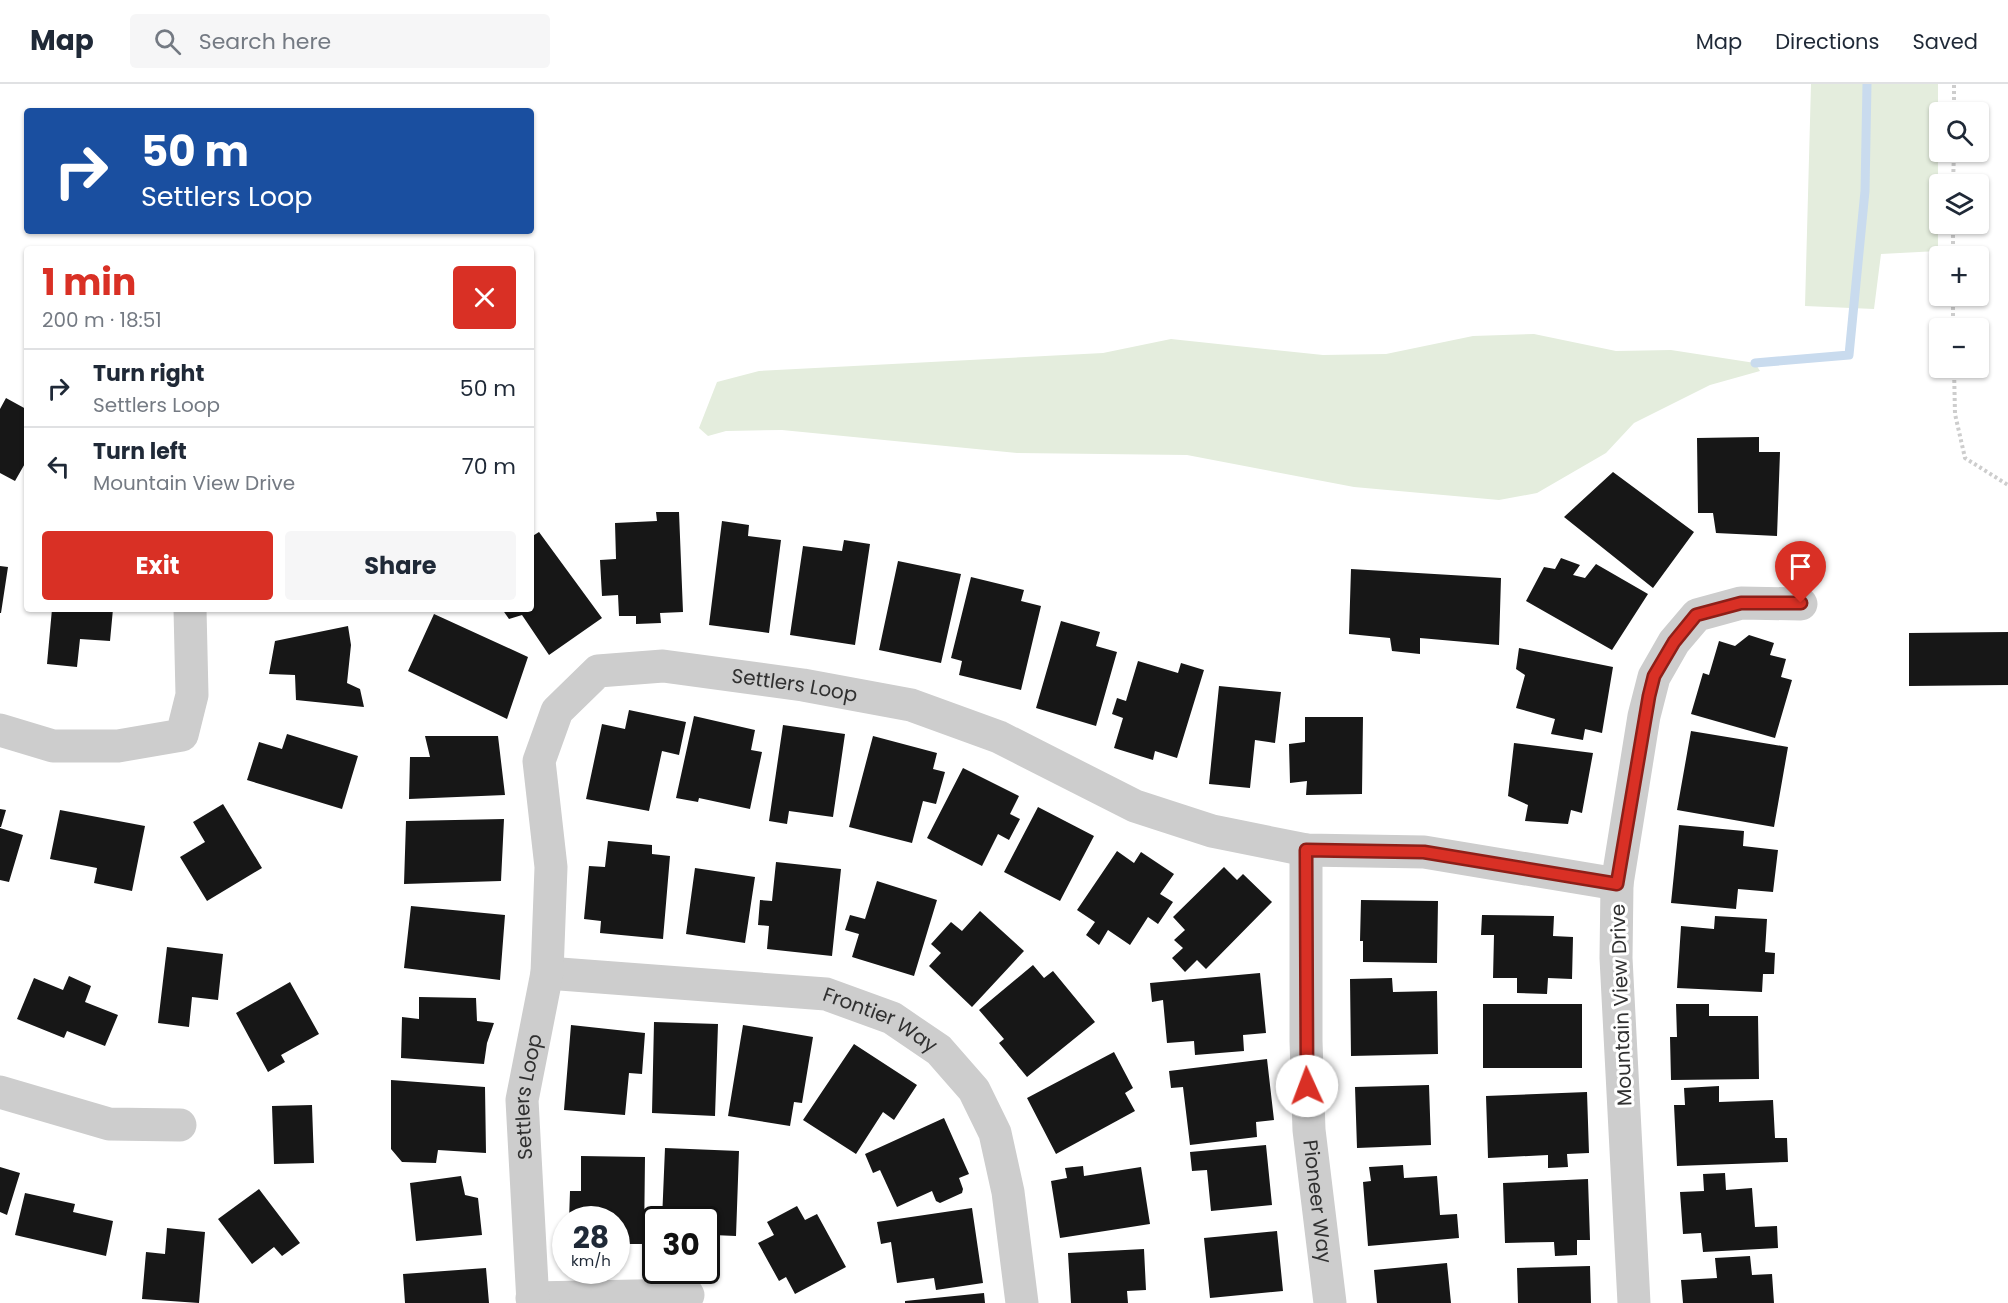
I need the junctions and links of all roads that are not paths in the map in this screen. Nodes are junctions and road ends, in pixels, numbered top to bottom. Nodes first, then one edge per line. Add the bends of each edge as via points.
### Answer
1 (1801, 603) dead end
2 (190, 612) edge
3 (0, 730) edge
4 (1306, 850) junction
5 (1617, 884) junction
6 (547, 973) junction
7 (0, 1092) edge
8 (180, 1125) dead end
9 (688, 1294) dead end
10 (532, 1301) edge
11 (1022, 1303) edge
12 (1330, 1303) edge
13 (1634, 1303) edge

1 - 5 street, Mountain View Drive via 1741,603 1696,615 1674,642 1654,676 1649,696
2 - 3 street via 192,695 182,735 118,746 53,746
4 - 5 street, Settlers Loop via 1424,852
4 - 6 street, Settlers Loop via 1212,831 1135,806 999,737 910,705 803,685 663,666 598,671 557,711 539,761 551,867
4 - 12 street, Pioneer Way via 1309,1130
5 - 13 street, Mountain View Drive via 1616,958
6 - 10 street, Settlers Loop via 522,1100
6 - 11 street, Frontier Way via 826,993 892,1017 939,1050 974,1090 995,1133 1008,1192
7 - 8 street via 108,1124
9 - 10 street

